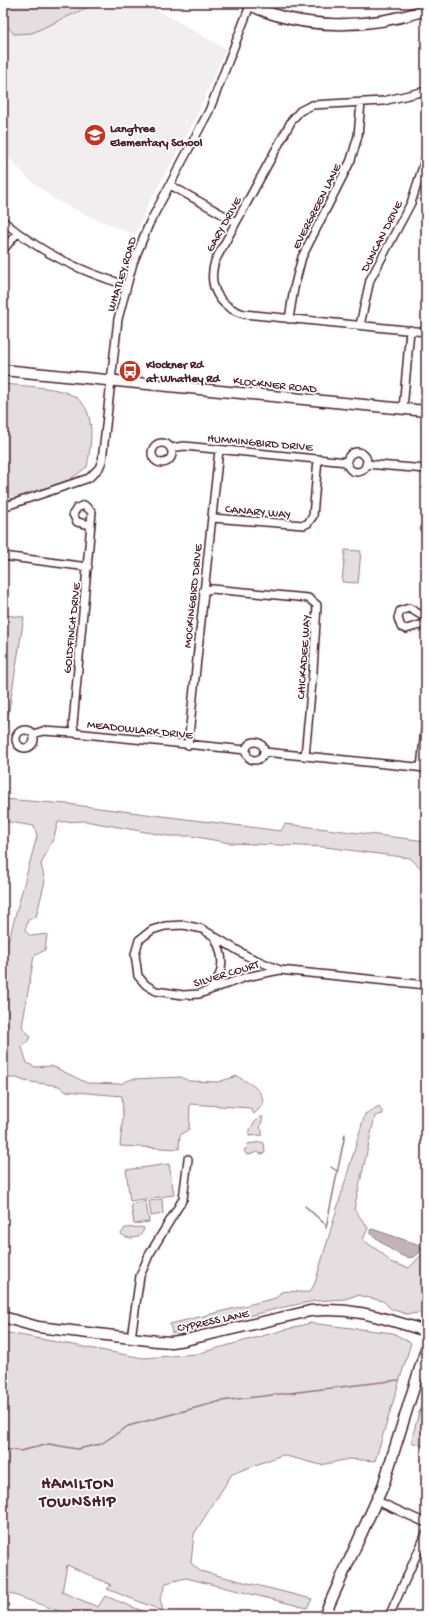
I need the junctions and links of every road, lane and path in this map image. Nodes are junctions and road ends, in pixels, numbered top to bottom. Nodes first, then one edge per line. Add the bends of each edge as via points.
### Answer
1 (249, 4) edge
2 (426, 10) edge
3 (426, 91) edge
4 (361, 102) junction
5 (426, 157) edge
6 (170, 185) junction
7 (3, 221) edge
8 (236, 222) junction
9 (17, 233) junction
10 (3, 250) edge
11 (126, 285) junction
12 (289, 319) junction
13 (360, 326) junction
14 (410, 330) junction
15 (426, 332) edge
16 (3, 370) edge
17 (111, 381) junction
18 (403, 409) junction
19 (426, 411) edge
20 (170, 448) dead end
21 (219, 450) junction
22 (318, 459) junction
23 (347, 462) junction
24 (366, 464) junction
25 (426, 469) edge
26 (3, 507) edge
27 (212, 518) junction
28 (91, 526) dead end
29 (3, 556) edge
30 (88, 567) junction
31 (204, 591) junction
32 (426, 615) edge
33 (426, 626) edge
34 (426, 720) edge
35 (74, 733) junction
36 (33, 734) dead end
37 (188, 745) junction
38 (246, 750) junction
39 (264, 752) junction
40 (305, 756) junction
41 (424, 768) edge
42 (215, 938) junction
43 (280, 970) junction
44 (426, 985) edge
45 (212, 988) junction
46 (188, 1159) dead end
47 (3, 1317) edge
48 (426, 1331) edge
49 (131, 1338) junction
50 (426, 1349) edge
51 (377, 1501) junction
52 (426, 1523) edge
53 (426, 1534) edge
54 (324, 1616) edge
55 (389, 1616) edge

1 - 2 street via 279,16 335,24 387,20
1 - 6 street, WHATLEY ROAD via 209,111
3 - 4 street, GARY DRIVE via 398,98
4 - 8 street, GARY DRIVE via 312,105 300,111 292,120
4 - 12 street, EVERGREEN LANE via 358,136 351,160 302,257
5 - 13 street, DUNCAN DRIVE via 411,203 370,280
6 - 8 street
6 - 11 street, WHATLEY ROAD via 143,238
7 - 9 street
8 - 12 street, GARY DRIVE via 213,268 213,283 218,297 240,313
9 - 10 street
9 - 11 street via 63,262 84,272
11 - 17 street, WHATLEY ROAD via 118,319
12 - 13 street, GARY DRIVE
13 - 14 street, GARY DRIVE
14 - 15 street, GARY DRIVE
14 - 18 street
16 - 17 street, KLOCKNER ROAD
17 - 18 street, KLOCKNER ROAD
17 - 26 street, WHATLEY ROAD via 104,454 94,474 80,482
18 - 19 street, KLOCKNER ROAD
20 - 21 street, HUMMINGBIRD DRIVE via 184,446
21 - 22 street, HUMMINGBIRD DRIVE
21 - 27 street, MOCKINGBIRD DRIVE
22 - 23 street, HUMMINGBIRD DRIVE
22 - 27 street, CANARY WAY via 313,516 308,523 304,525
23 - 24 street, HUMMINGBIRD DRIVE via 349,468 354,471 363,469
23 - 24 street via 349,456 358,452 365,457
24 - 25 street, HUMMINGBIRD DRIVE
27 - 31 street, MOCKINGBIRD DRIVE
28 - 30 street, GOLDFINCH DRIVE
29 - 30 street
30 - 35 street, GOLDFINCH DRIVE via 72,724
31 - 37 street, MOCKINGBIRD DRIVE
31 - 40 street, CHICKADEE WAY via 212,589 308,598 317,605
32 - 33 street via 409,608 400,611 398,618 401,627 406,629
34 - 41 street
35 - 36 street, MEADOWLARK DRIVE via 43,731
35 - 37 street, MEADOWLARK DRIVE
37 - 38 street, MEADOWLARK DRIVE
38 - 39 street, MEADOWLARK DRIVE via 249,758 254,760 262,757
38 - 39 street, MEADOWLARK DRIVE via 250,743 256,742 263,746
39 - 40 street, MEADOWLARK DRIVE
40 - 41 street, MEADOWLARK DRIVE
42 - 43 street, SILVER COURT via 247,956
42 - 45 street via 223,961 220,976
42 - 45 street, SILVER COURT via 193,927 158,927 144,934 139,940 135,954 138,976 156,991 193,995
43 - 44 street, SILVER COURT
43 - 45 street, SILVER COURT
46 - 49 street via 182,1203 149,1255 140,1276
47 - 49 street, CYPRESS LANE via 38,1327
48 - 49 street, CYPRESS LANE via 363,1312 324,1309 185,1340 157,1342
50 - 51 street
51 - 52 street
51 - 54 street
53 - 55 street

